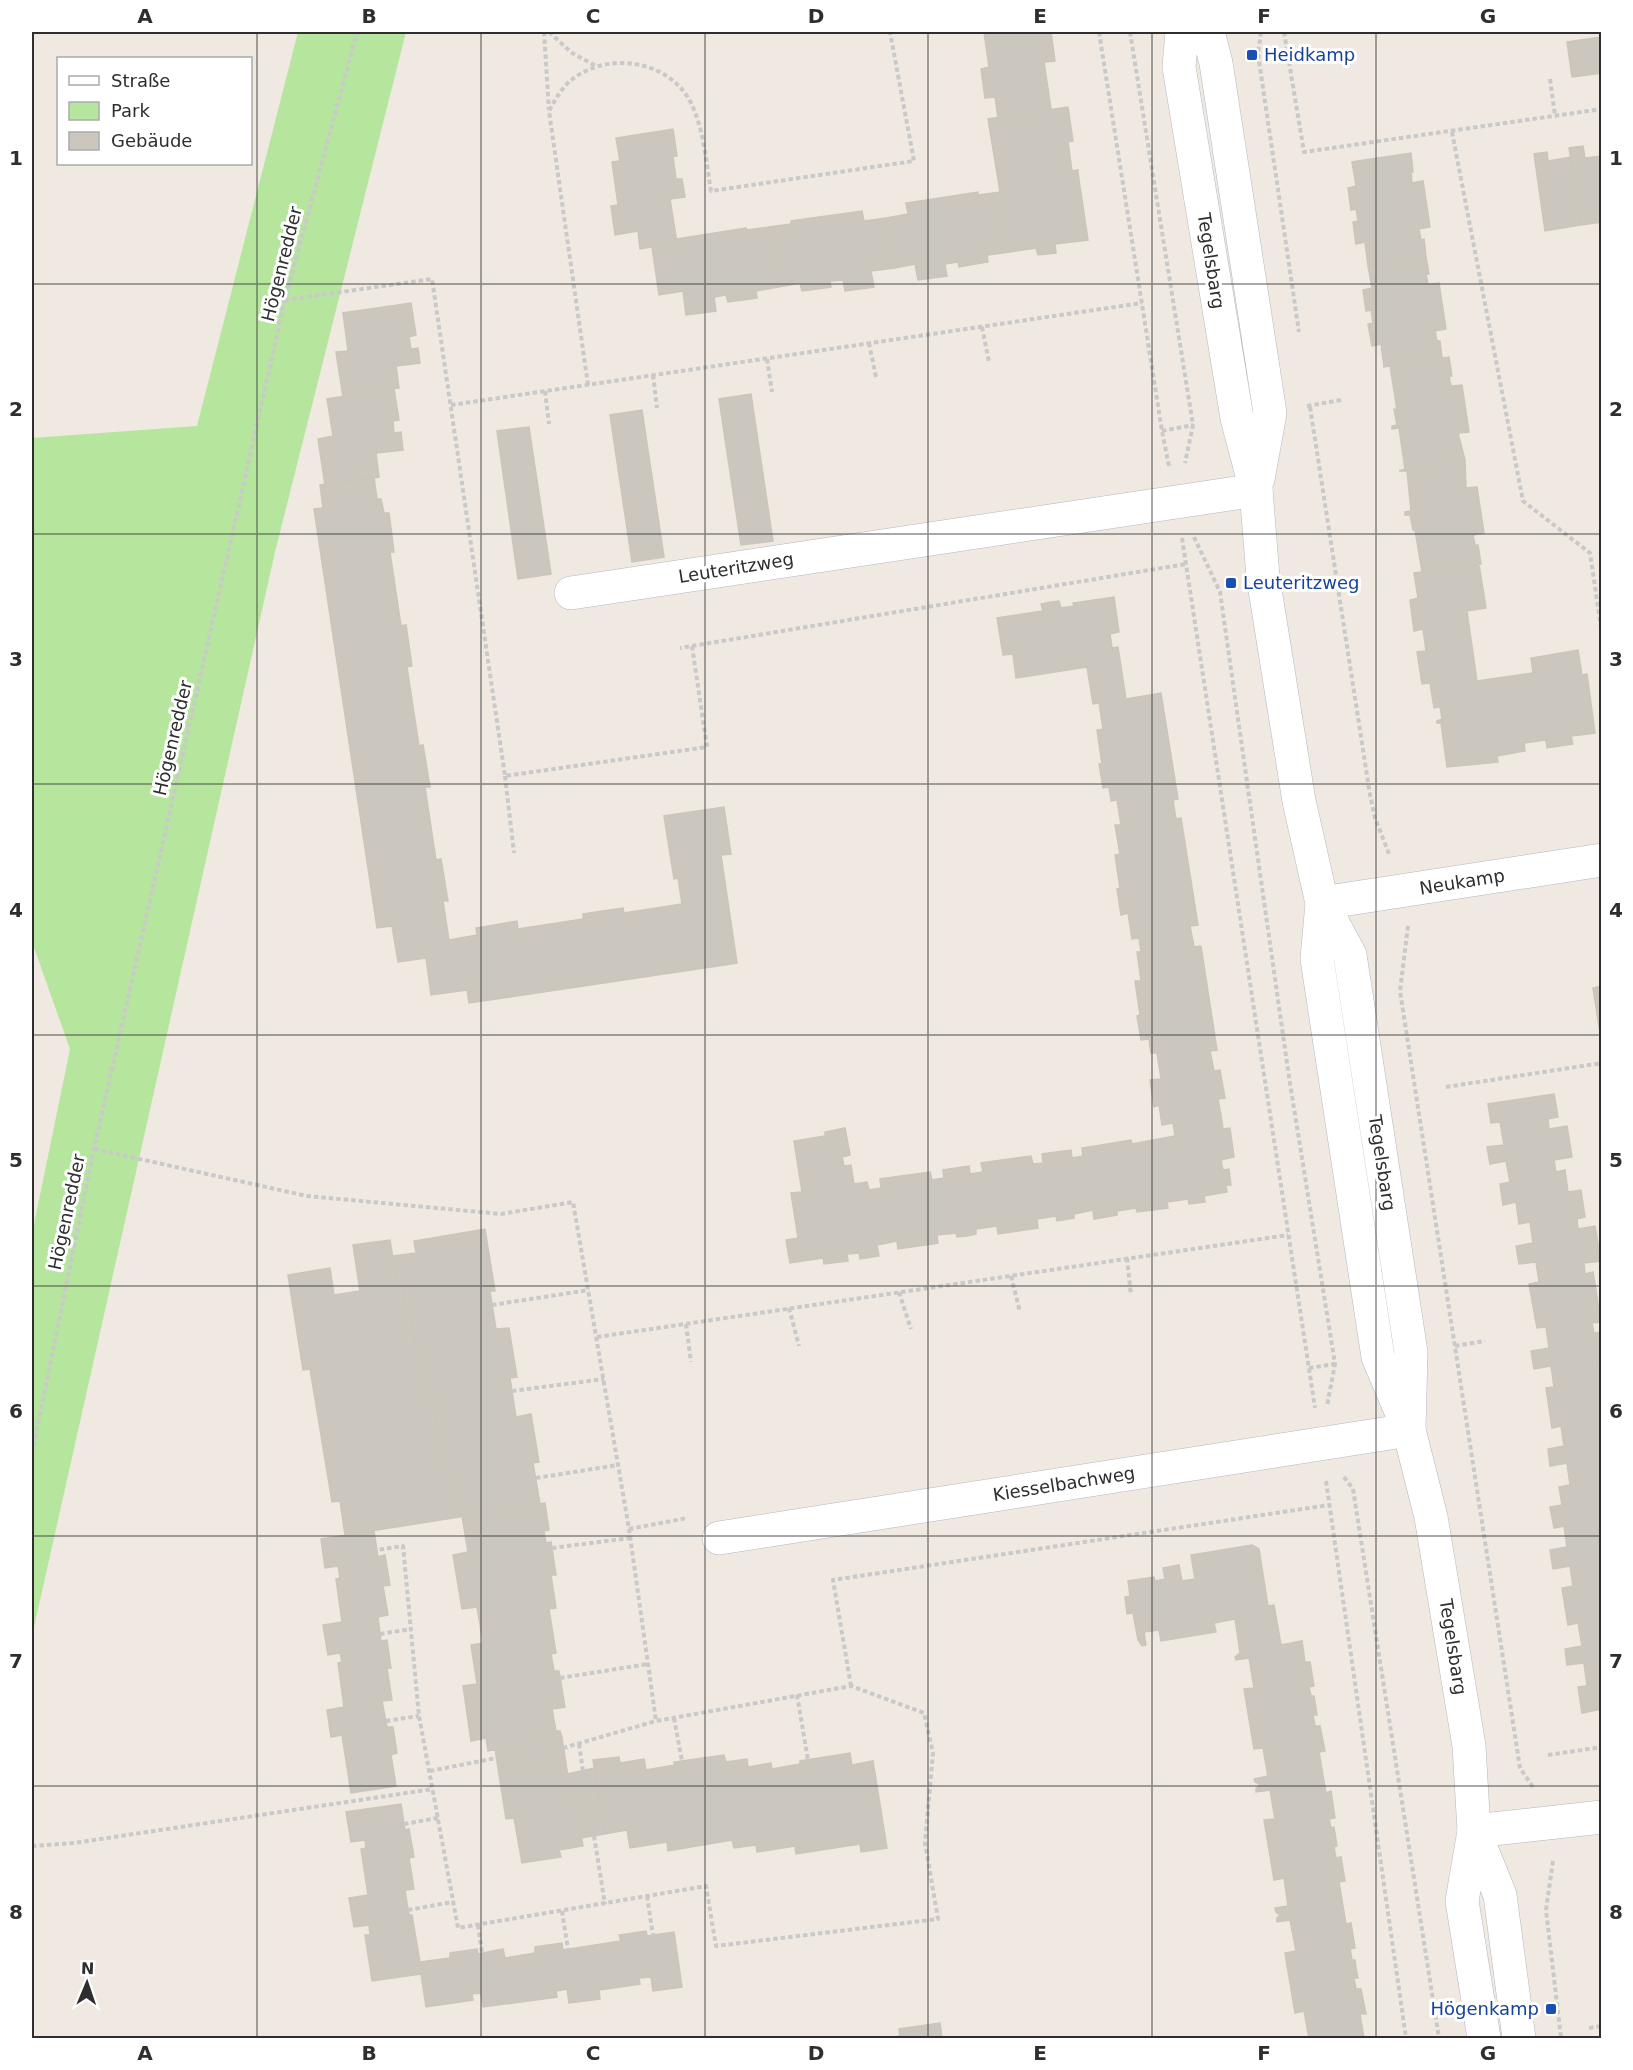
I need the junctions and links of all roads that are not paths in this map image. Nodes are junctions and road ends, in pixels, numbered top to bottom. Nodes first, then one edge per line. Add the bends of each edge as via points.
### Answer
1 (1182, 32) edge
2 (1208, 32) edge
3 (1256, 490) junction
4 (571, 593) dead end
5 (1602, 860) edge
6 (1322, 903) junction
7 (1409, 1430) junction
8 (719, 1538) dead end
9 (1602, 1817) edge
10 (1474, 1831) junction
11 (1484, 2038) edge
12 (1520, 2038) edge

1 - 3 street, Tegelsbarg via 1179,67 1237,418
2 - 3 street, Tegelsbarg via 1270,412
3 - 4 street, Leuteritzweg
3 - 6 street, Tegelsbarg via 1263,577 1299,801
5 - 6 street, Neukamp
6 - 7 street, Tegelsbarg via 1317,959 1378,1357
7 - 8 street, Kiesselbachweg
7 - 10 street, Tegelsbarg via 1431,1517 1469,1746
9 - 10 street
10 - 11 street, Tegelsbarg via 1462,1901
10 - 12 street, Tegelsbarg via 1500,1894

